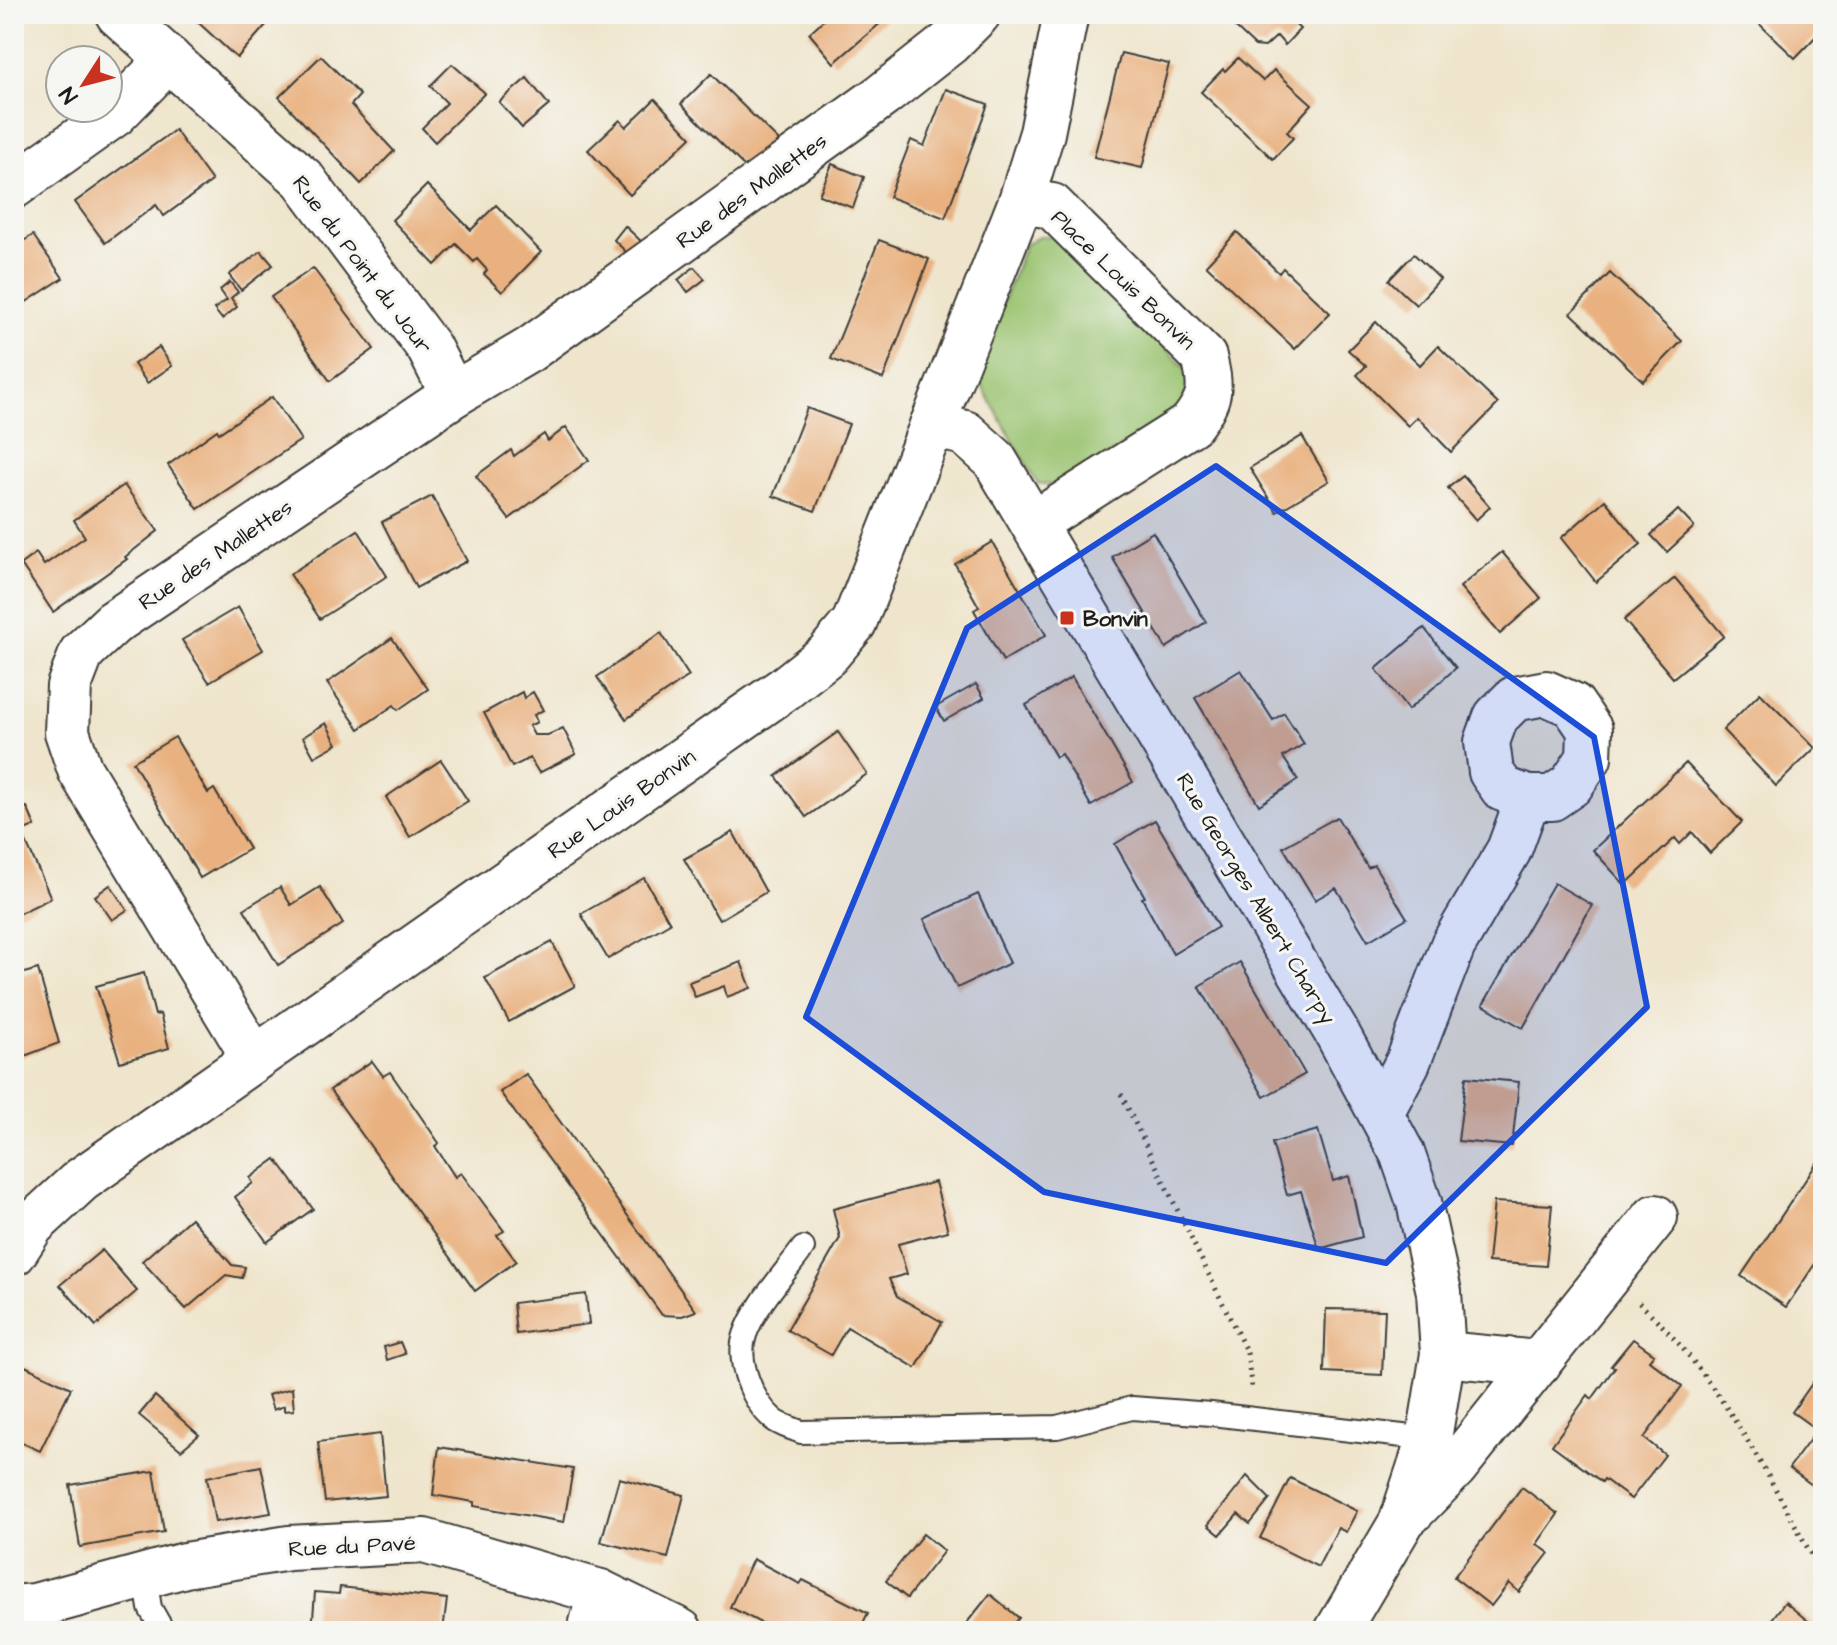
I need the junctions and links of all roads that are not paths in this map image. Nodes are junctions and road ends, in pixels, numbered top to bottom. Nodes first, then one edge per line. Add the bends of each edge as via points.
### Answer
1 (118, 14) edge
2 (978, 14) edge
3 (1066, 14) edge
4 (169, 59) junction
5 (14, 186) edge
6 (1021, 201) junction
7 (453, 395) junction
8 (932, 425) junction
9 (910, 481) joint
10 (1033, 524) junction
11 (1528, 798) dead end
12 (254, 1058) junction
13 (1381, 1113) junction
14 (1655, 1217) dead end
15 (20, 1228) edge
16 (803, 1248) dead end
17 (1443, 1354) junction
18 (1539, 1363) junction
19 (1429, 1439) junction
20 (1401, 1523) junction
21 (145, 1576) junction
22 (14, 1608) edge
23 (595, 1611) edge
24 (163, 1631) edge
25 (680, 1631) edge
26 (1337, 1631) edge

1 - 4 street, Rue du Point du Jour
2 - 7 street, Rue des Mallettes via 871,104 529,350
3 - 6 street, Place Louis Bonvin via 1042,133
4 - 5 street via 115,114
4 - 7 street, Rue du Point du Jour via 303,179 429,348
6 - 8 street, Place Louis Bonvin
6 - 10 street, Place Louis Bonvin via 1052,206 1204,357 1211,383 1206,404 1191,424
7 - 12 street, Rue des Mallettes via 113,623 82,652 69,686 67,732 80,770
8 - 9 street, Place Louis Bonvin
8 - 10 street, Rue Georges Albert Charpy via 965,433 994,459
9 - 12 street, Rue Louis Bonvin via 854,623 827,655
10 - 13 street, Rue Georges Albert Charpy
11 - 13 street via 1509,850 1453,945 1408,1062
12 - 15 street
13 - 17 street, Rue Georges Albert Charpy via 1419,1202 1439,1292
14 - 18 street
16 - 19 lane via 745,1335 742,1364 773,1420 801,1432 1057,1427 1132,1408
17 - 18 street
17 - 19 street, Rue Georges Albert Charpy
18 - 20 street via 1455,1467
19 - 20 street, Rue Georges Albert Charpy
20 - 26 street
21 - 22 street, Rue du Pavé
21 - 23 street, Rue du Pavé via 289,1548 424,1541
21 - 24 lane via 150,1608
23 - 25 street, Rue du Pavé

